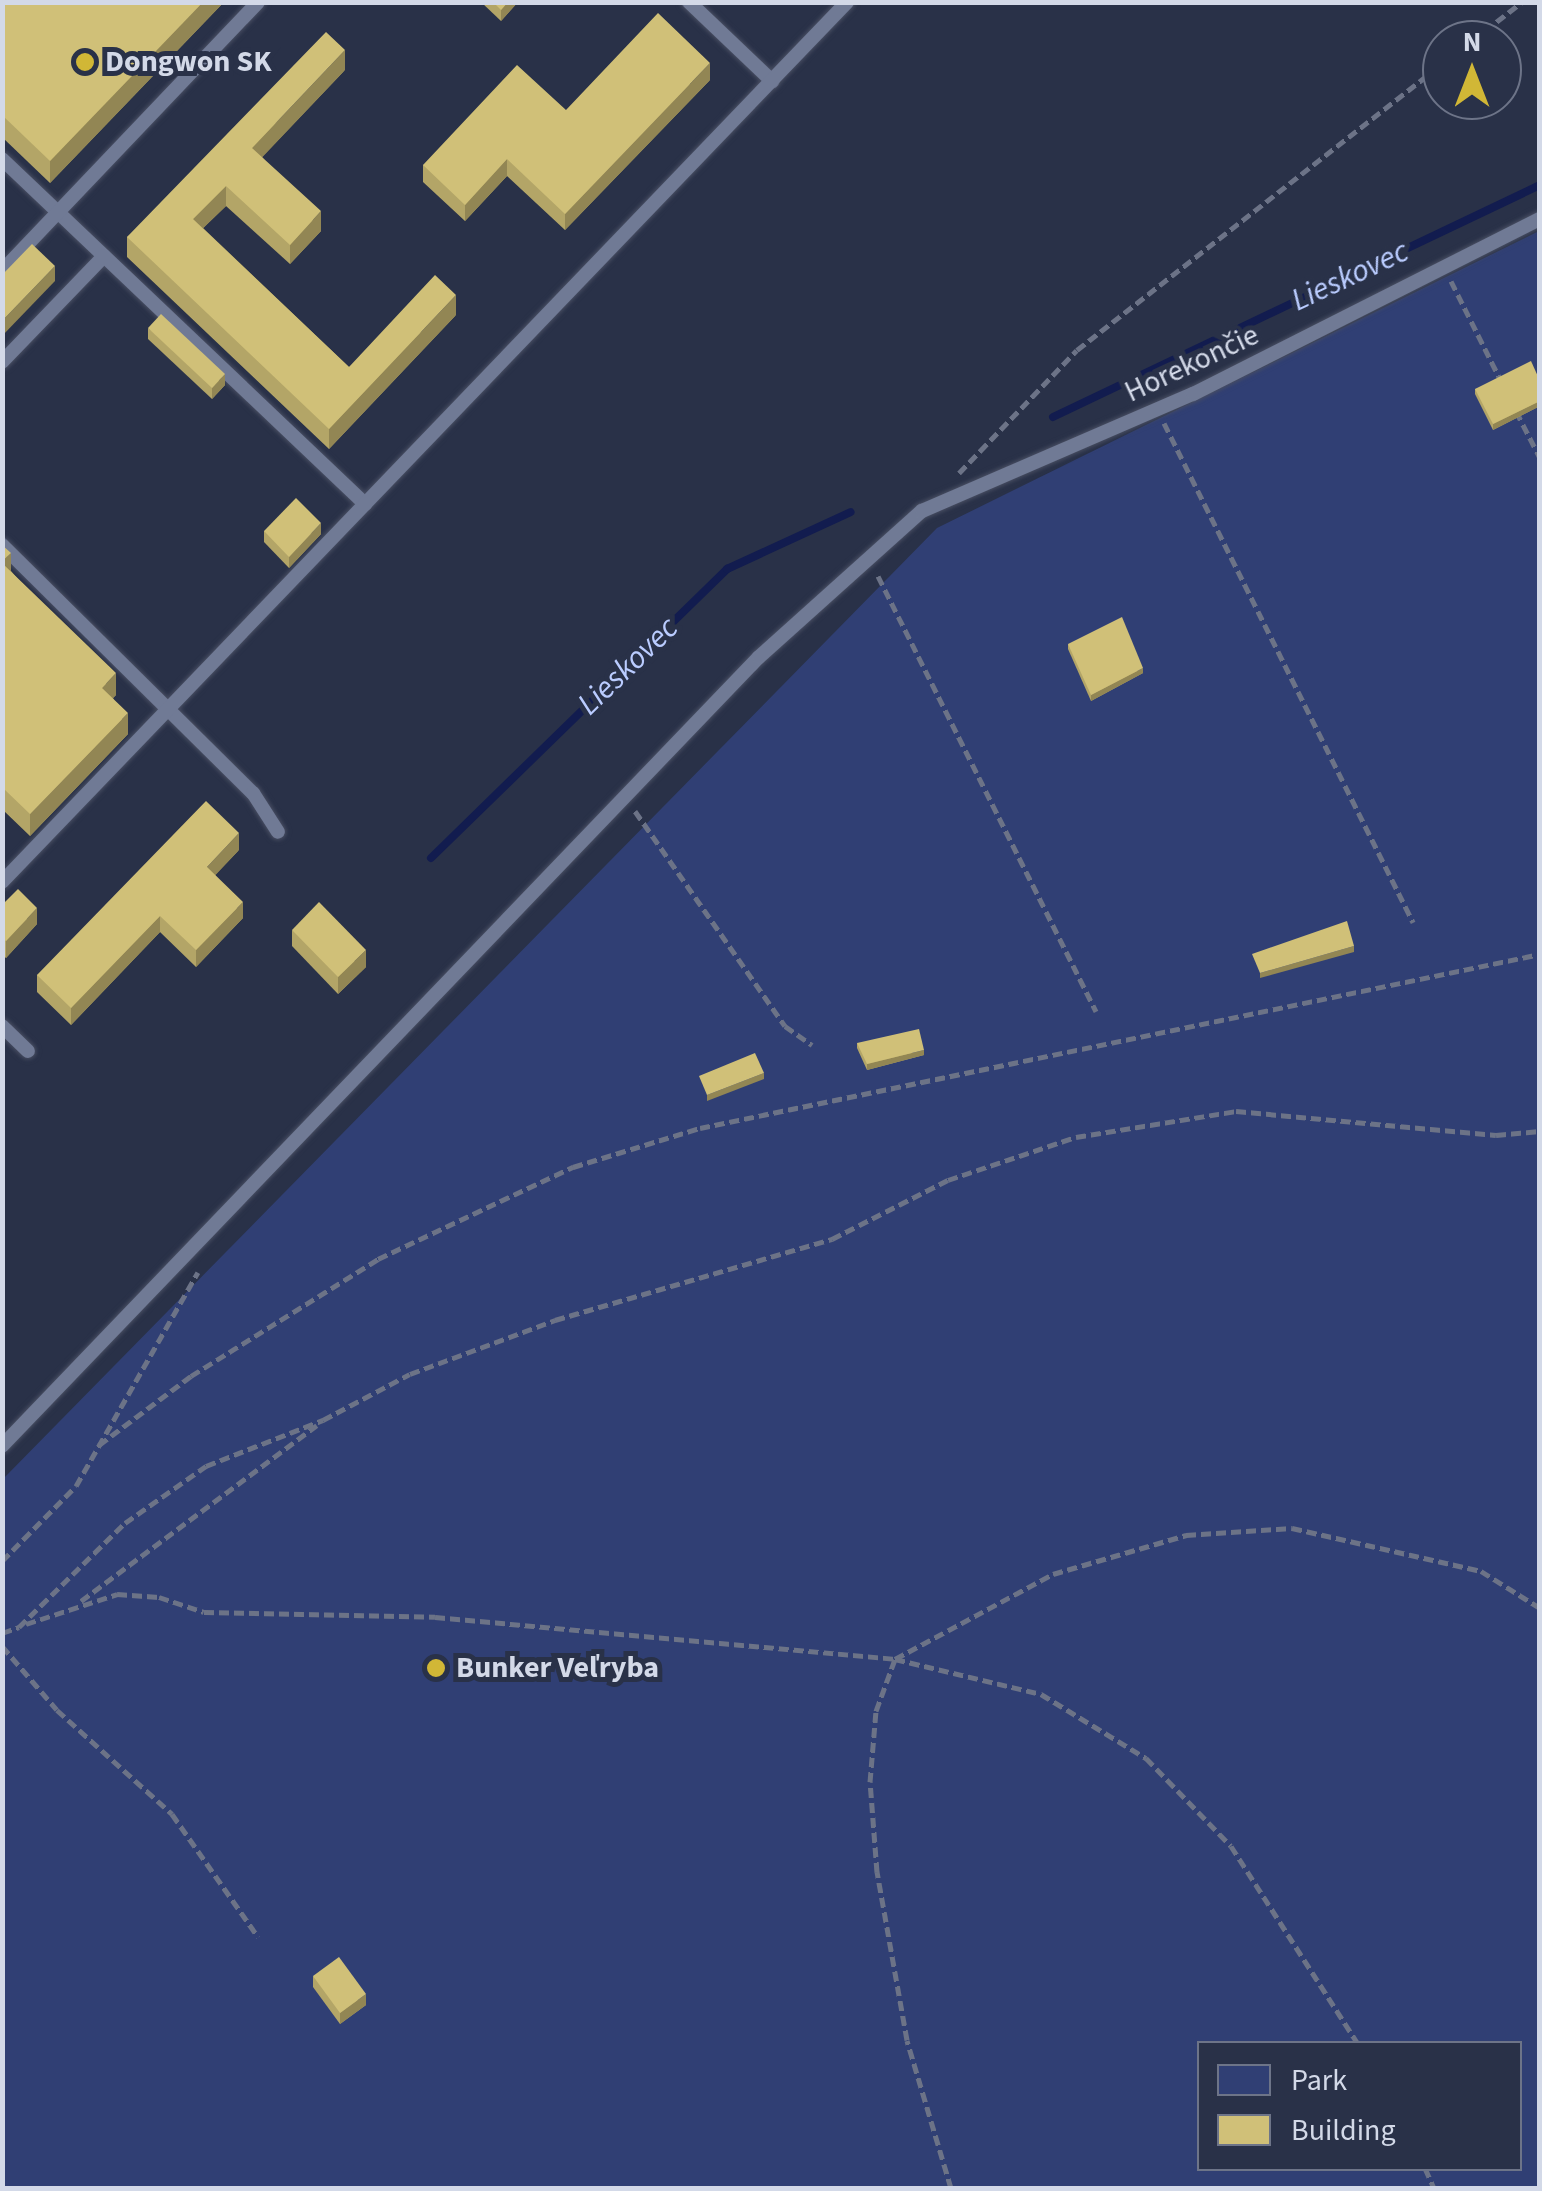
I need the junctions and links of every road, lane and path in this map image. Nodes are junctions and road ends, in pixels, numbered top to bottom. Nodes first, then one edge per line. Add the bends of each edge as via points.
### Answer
1 (258, 2) edge
2 (689, 2) edge
3 (848, 2) edge
4 (1522, 2) edge
5 (1499, 20) edge
6 (1422, 80) edge
7 (772, 81) junction
8 (2, 159) edge
9 (58, 212) junction
10 (1540, 219) edge
11 (104, 256) junction
12 (2, 271) edge
13 (1455, 289) dead end
14 (2, 362) edge
15 (1506, 390) edge
16 (1514, 407) edge
17 (1164, 424) dead end
18 (1540, 458) edge
19 (948, 484) dead end
20 (364, 504) junction
21 (2, 545) edge
22 (872, 562) junction
23 (864, 578) dead end
24 (885, 589) dead end
25 (169, 708) junction
26 (624, 797) junction
27 (648, 798) dead end
28 (635, 811) junction
29 (623, 824) dead end
30 (278, 832) dead end
31 (2, 882) edge
32 (1413, 922) dead end
33 (1540, 954) edge
34 (1096, 1012) dead end
35 (2, 1026) edge
36 (812, 1045) dead end
37 (28, 1050) dead end
38 (1540, 1132) edge
39 (200, 1268) dead end
40 (323, 1420) junction
41 (99, 1445) junction
42 (2, 1446) edge
43 (2, 1561) edge
44 (79, 1603) junction
45 (1540, 1608) edge
46 (18, 1627) junction
47 (2, 1633) edge
48 (2, 1646) edge
49 (895, 1659) junction
50 (258, 1937) dead end
51 (1356, 2041) edge
52 (951, 2188) edge

1 - 9 lane
2 - 7 lane
3 - 7 lane
4 - 5 path
6 - 19 path via 1077,350
7 - 20 lane
8 - 9 lane
9 - 11 lane
9 - 12 lane
10 - 22 lane, Horekončie via 1447,272 1193,394 922,511
11 - 14 lane
11 - 20 lane
13 - 15 path
16 - 18 path
17 - 32 path, Horekončie
20 - 25 lane
21 - 25 lane
22 - 23 path
22 - 26 lane, Horekončie via 758,657
24 - 34 path
25 - 30 lane via 253,793
25 - 31 lane
26 - 28 path
26 - 42 lane, Horekončie
27 - 28 path
28 - 29 path
28 - 36 path via 786,1026
33 - 41 path via 700,1128 572,1167 378,1259 191,1376
35 - 37 lane
38 - 40 path via 1496,1135 1236,1112 1076,1138 948,1180 832,1239 556,1320 410,1374
39 - 41 path
40 - 44 path
40 - 46 path via 206,1466 124,1523
41 - 43 path via 54,1514
44 - 46 path
44 - 49 path via 117,1594 159,1597 204,1612 435,1616
45 - 49 path via 1482,1571 1292,1528 1186,1535 1053,1574
46 - 47 path
48 - 50 path via 57,1710 172,1814
49 - 51 path via 1041,1694 1146,1758 1231,1846
49 - 52 path via 876,1711 878,1872 906,2040

